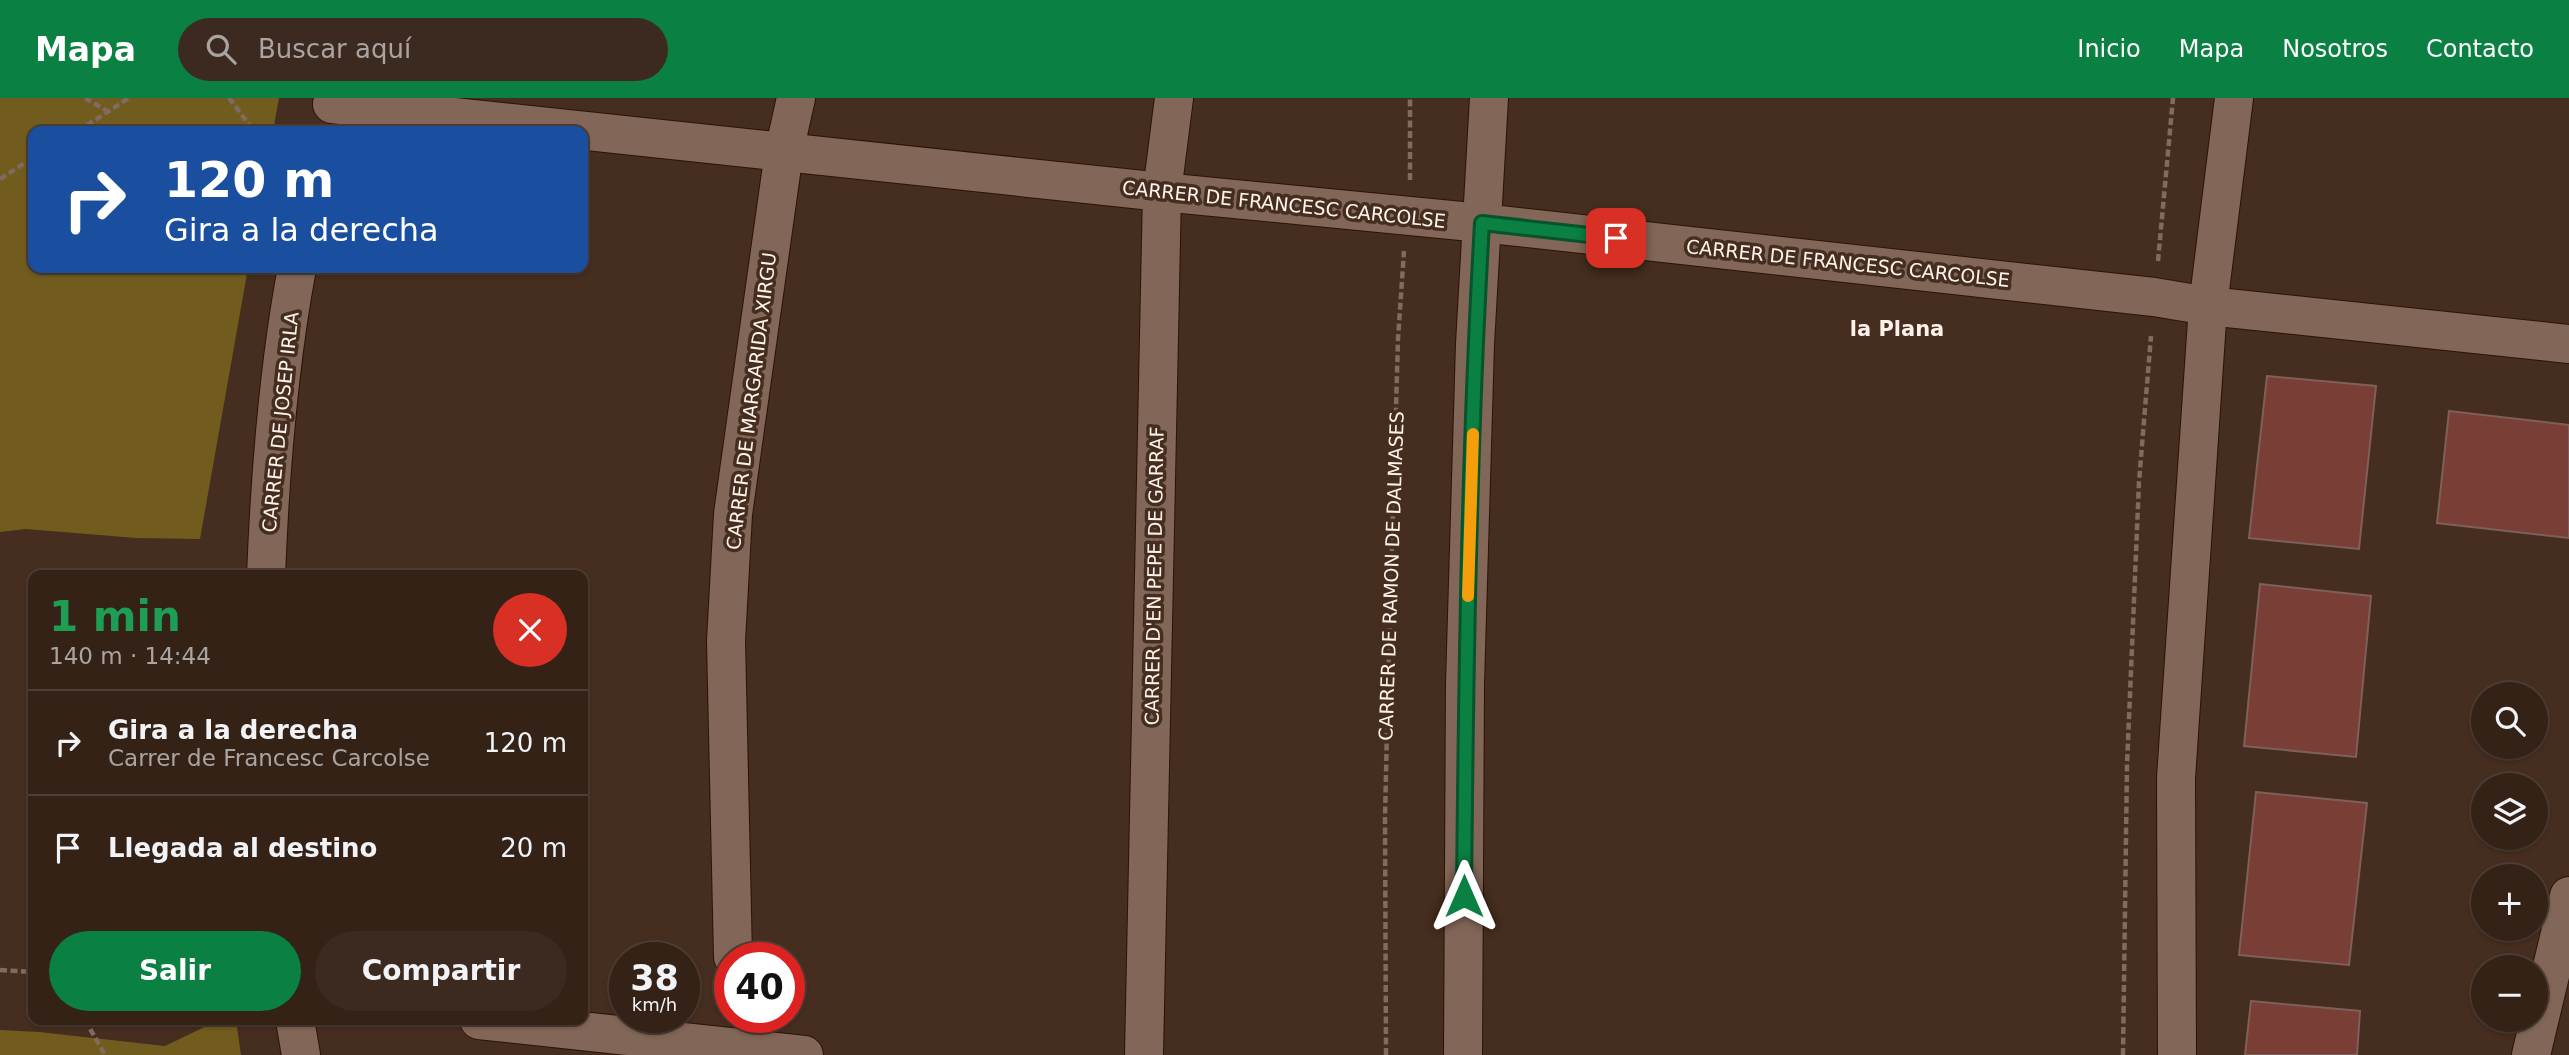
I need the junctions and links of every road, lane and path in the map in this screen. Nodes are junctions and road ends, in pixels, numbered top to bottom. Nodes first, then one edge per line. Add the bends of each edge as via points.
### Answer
1 (85, 98) edge
2 (129, 98) edge
3 (229, 98) edge
4 (796, 98) edge
5 (1174, 98) edge
6 (1410, 98) edge
7 (1489, 98) edge
8 (2173, 98) edge
9 (2234, 98) edge
10 (331, 111) edge
11 (110, 112) junction
12 (86, 126) edge
13 (250, 126) edge
14 (497, 126) edge
15 (588, 134) edge
16 (784, 152) junction
17 (28, 162) edge
18 (0, 178) edge
19 (1162, 192) junction
20 (1408, 217) junction
21 (1482, 223) junction
22 (296, 273) edge
23 (2154, 297) junction
24 (2208, 306) junction
25 (2569, 344) edge
26 (267, 570) edge
27 (2569, 896) edge
28 (733, 942) edge
29 (0, 970) edge
30 (28, 972) edge
31 (88, 1025) edge
32 (296, 1025) edge
33 (542, 1025) edge
34 (735, 1040) edge
35 (105, 1055) edge
36 (301, 1055) edge
37 (804, 1055) edge
38 (1144, 1055) edge
39 (1386, 1055) edge
40 (1463, 1055) edge
41 (2123, 1055) edge
42 (2177, 1055) edge
43 (2531, 1055) edge

1 - 11 path
2 - 11 path
3 - 13 path
4 - 16 street, CARRER DE MARGARIDA XIRGU
5 - 19 street, CARRER D'EN PEPE DE GARRAF
6 - 20 path, CARRER DE RAMON DE DALMASES
7 - 21 street
8 - 23 path
9 - 24 street
10 - 14 street, CARRER DE FRANCESC CARCOLSE
11 - 12 path
15 - 16 street, CARRER DE FRANCESC CARCOLSE
16 - 19 street, CARRER DE FRANCESC CARCOLSE
16 - 28 street, CARRER DE MARGARIDA XIRGU via 733,514 726,641
17 - 18 path
19 - 20 street, CARRER DE FRANCESC CARCOLSE
19 - 38 street, CARRER D'EN PEPE DE GARRAF
20 - 21 street, CARRER DE FRANCESC CARCOLSE
20 - 39 path, CARRER DE RAMON DE DALMASES via 1398,339 1388,670
21 - 23 street, CARRER DE FRANCESC CARCOLSE
21 - 40 street via 1465,684
22 - 26 street, CARRER DE JOSEP IRLA via 279,391
23 - 24 street, CARRER DE FRANCESC CARCOLSE
23 - 41 path via 2139,482 2127,751
24 - 25 street, CARRER DE FRANCESC CARCOLSE
24 - 42 street via 2176,778
27 - 43 street
29 - 30 path
31 - 35 path
32 - 36 street
33 - 34 street
34 - 37 street

